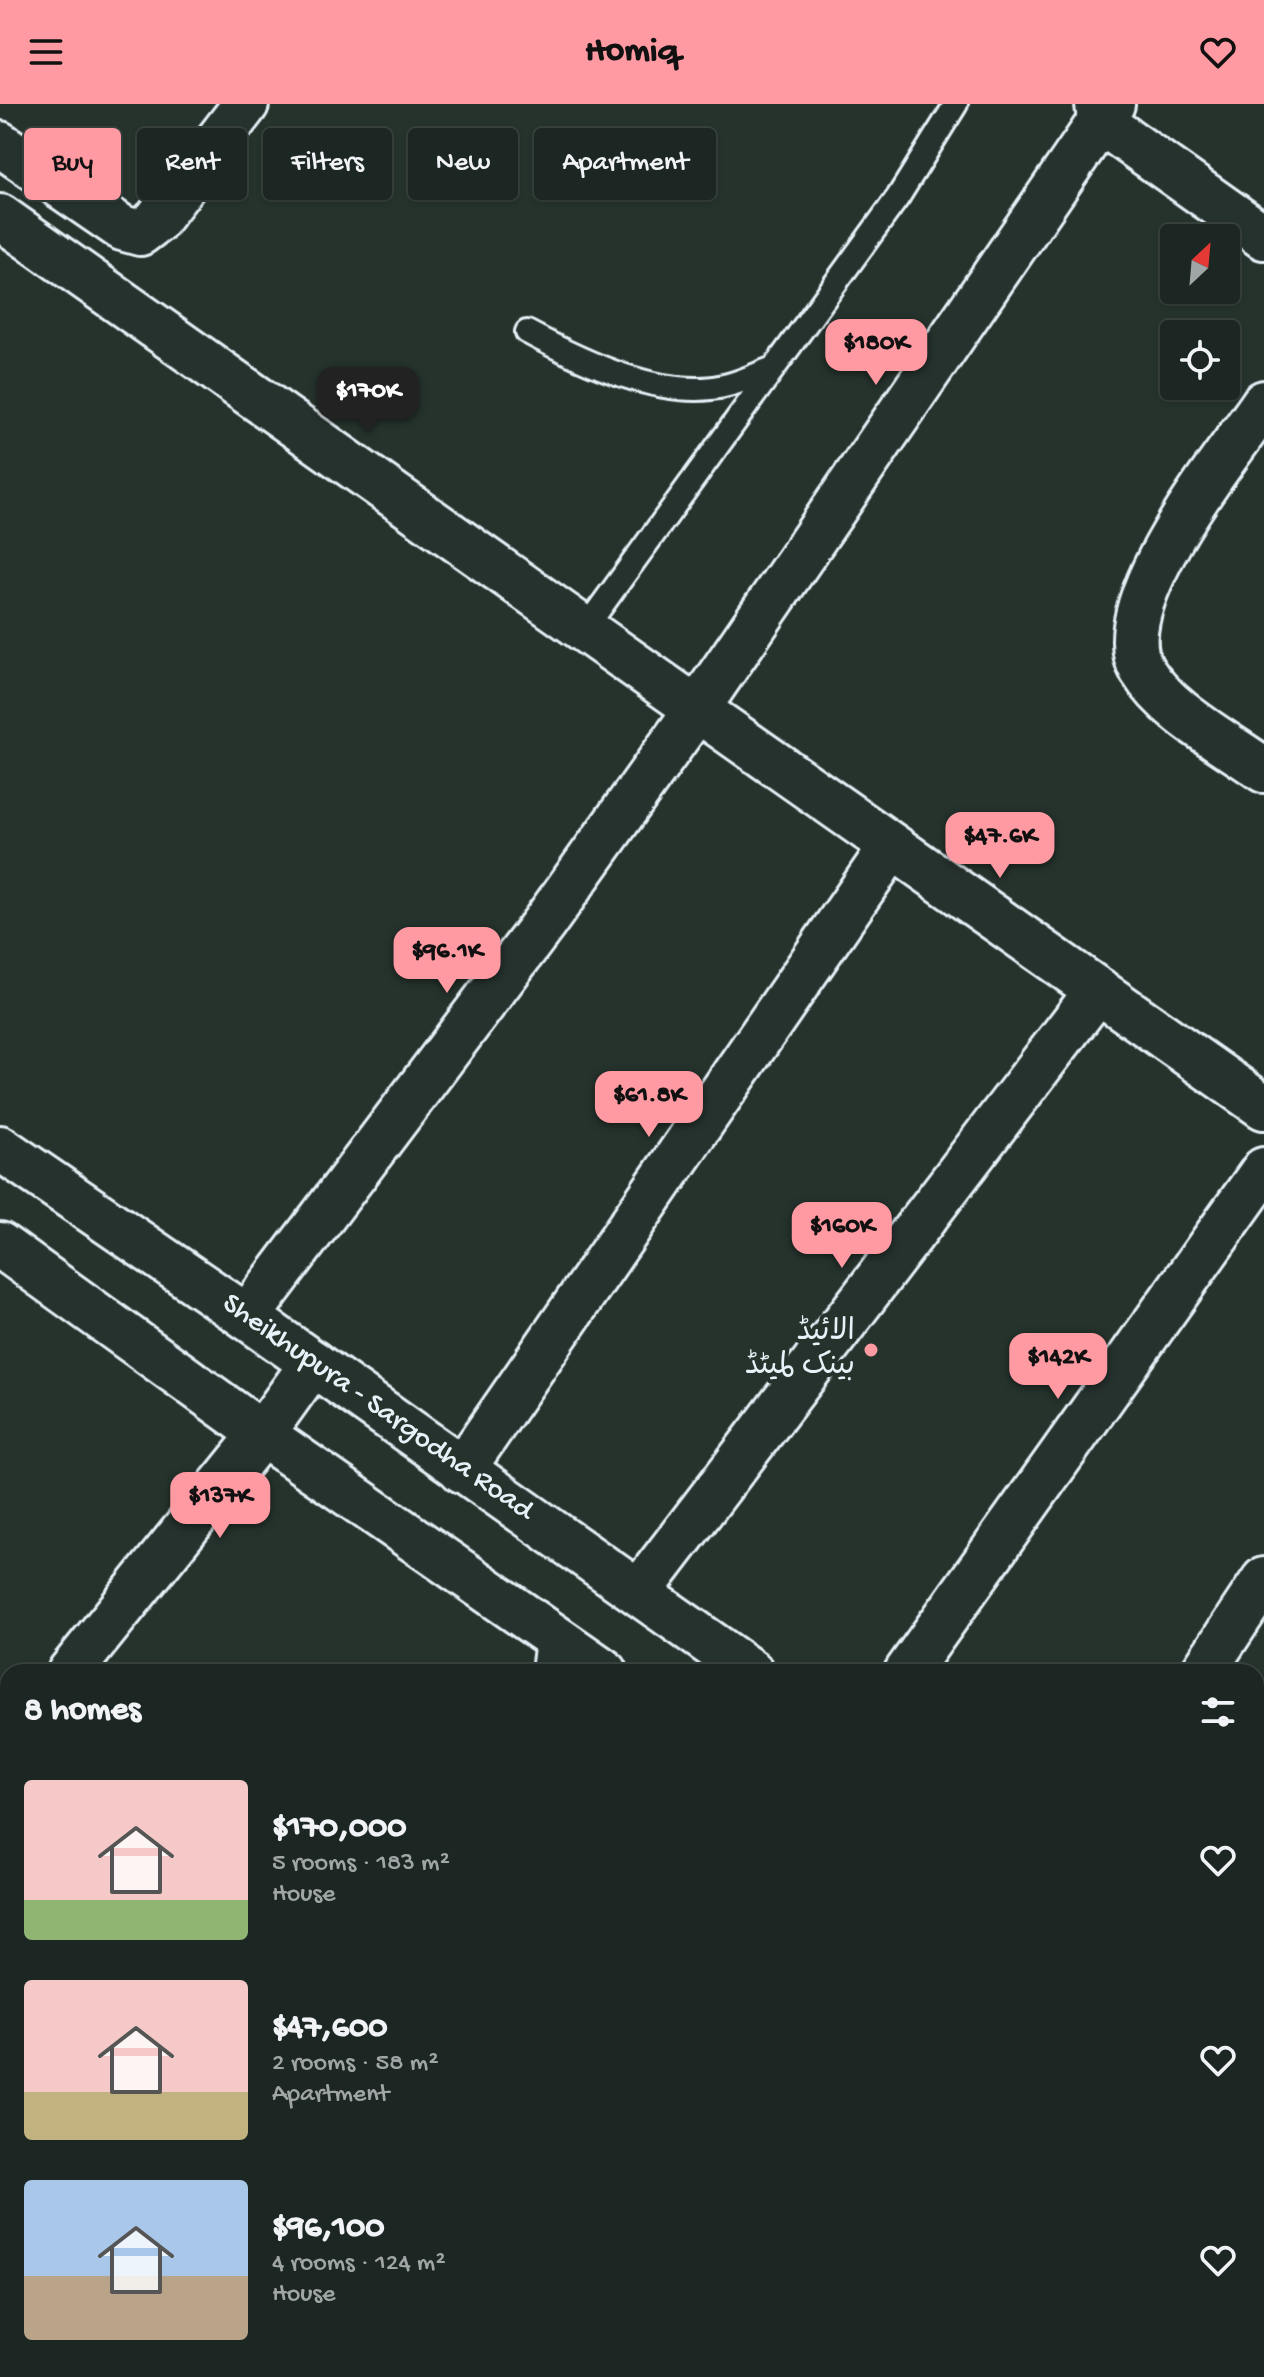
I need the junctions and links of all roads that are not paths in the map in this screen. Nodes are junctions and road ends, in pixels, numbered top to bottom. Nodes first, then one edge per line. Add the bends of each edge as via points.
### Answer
1 (246, 104) edge
2 (956, 104) edge
3 (1103, 110) edge
4 (0, 144) edge
5 (0, 217) edge
6 (1264, 237) edge
7 (527, 332) dead end
8 (774, 368) junction
9 (1264, 403) edge
10 (584, 630) junction
11 (697, 709) junction
12 (1264, 770) edge
13 (892, 846) junction
14 (1098, 990) junction
15 (1264, 1107) edge
16 (0, 1148) edge
17 (1264, 1170) edge
18 (0, 1245) edge
19 (247, 1317) junction
20 (313, 1363) junction
21 (262, 1434) junction
22 (462, 1470) junction
23 (1264, 1580) edge
24 (640, 1591) junction
25 (556, 1656) edge
26 (76, 1664) edge
27 (580, 1664) edge
28 (740, 1664) edge
29 (913, 1664) edge
30 (1208, 1664) edge

1 - 4 main road via 156,221 140,233 122,228
2 - 8 lane via 898,197
3 - 6 main road
3 - 11 main road
5 - 10 main road
7 - 8 lane via 601,369 673,386 725,386
8 - 10 lane
9 - 12 main road via 1158,559 1136,616 1134,643 1141,668 1164,698
10 - 11 main road
11 - 13 main road
11 - 19 main road via 544,923
13 - 14 main road
13 - 22 main road
14 - 15 main road
14 - 24 main road
16 - 19 main road, Sheikhupura - Sargodha Road
17 - 29 main road
18 - 21 main road
19 - 20 main road, Sheikhupura - Sargodha Road
20 - 21 main road
20 - 22 main road, Sheikhupura - Sargodha Road
21 - 25 main road
21 - 26 main road
22 - 24 main road, Sheikhupura - Sargodha Road
23 - 30 main road
24 - 28 main road, Sheikhupura - Sargodha Road
25 - 27 main road

